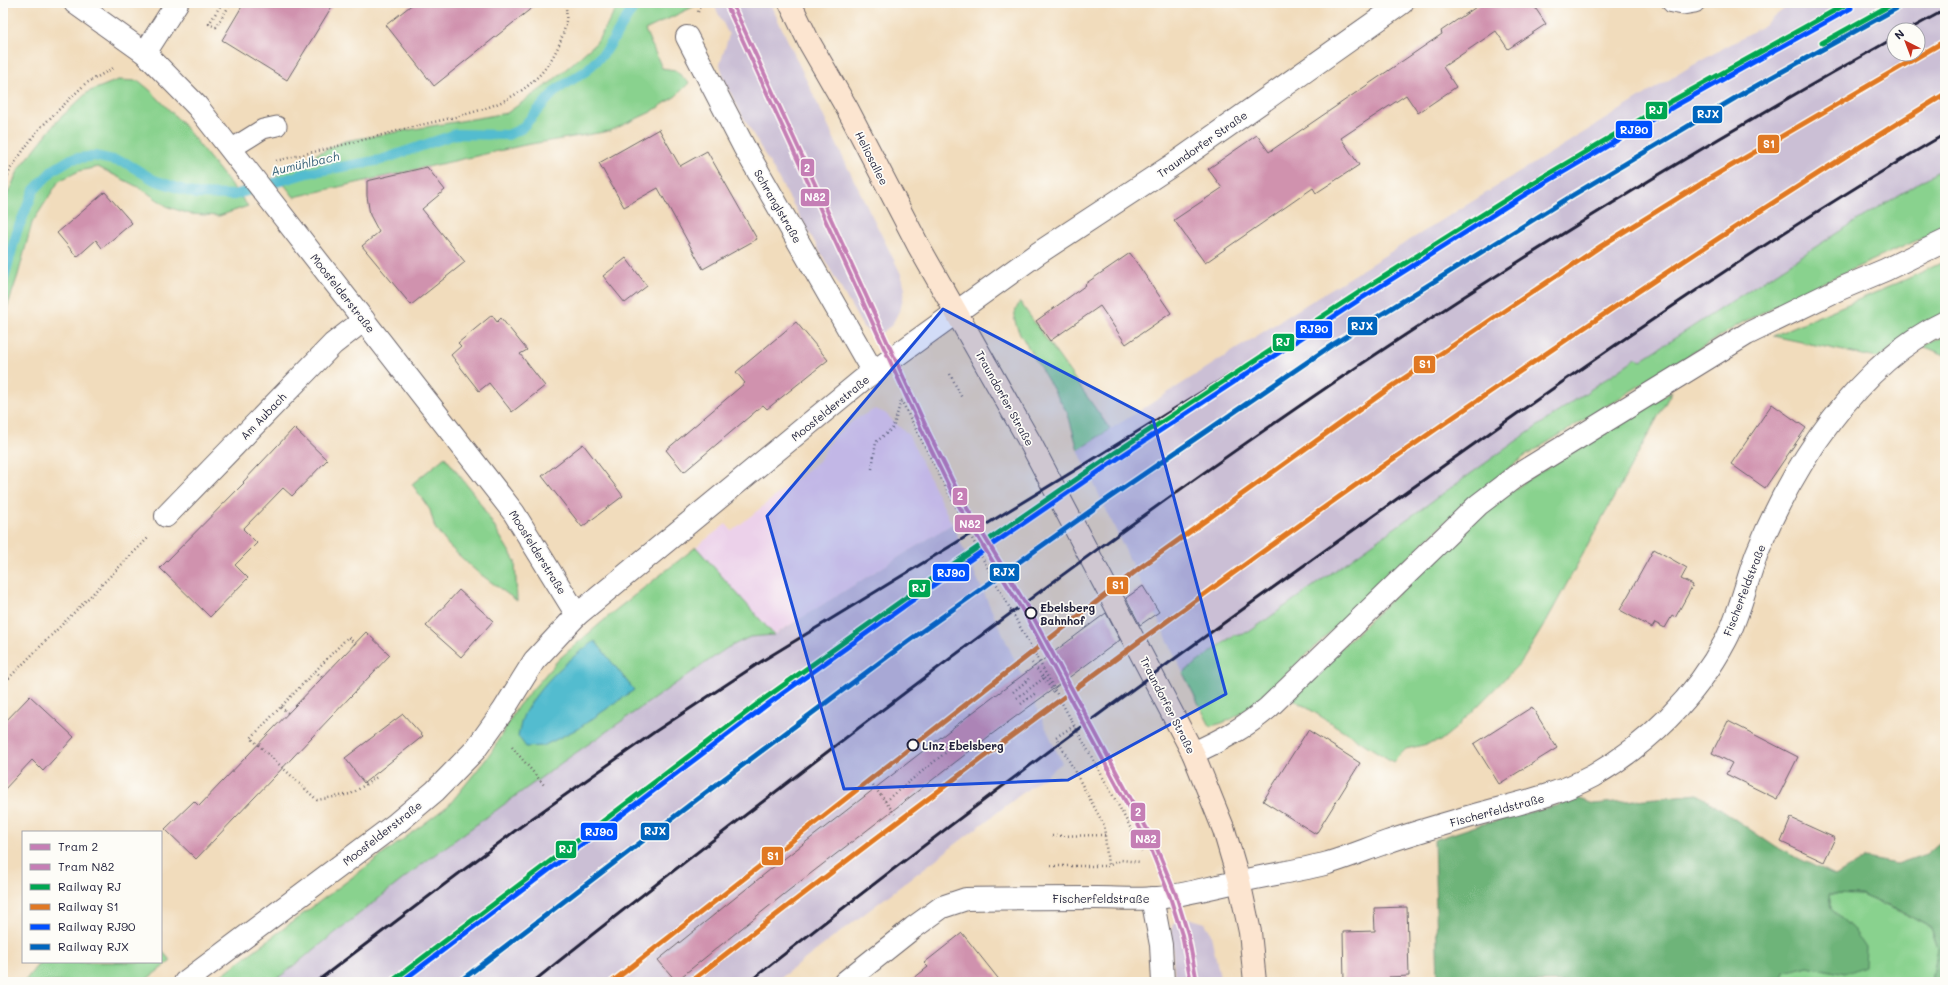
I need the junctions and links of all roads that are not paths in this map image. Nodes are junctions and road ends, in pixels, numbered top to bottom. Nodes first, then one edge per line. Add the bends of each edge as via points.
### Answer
1 (75, 3) edge
2 (177, 3) edge
3 (790, 3) edge
4 (1402, 3) edge
5 (1672, 3) edge
6 (1695, 3) edge
7 (687, 36) dead end
8 (141, 50) junction
9 (277, 126) dead end
10 (231, 149) junction
11 (1945, 241) edge
12 (956, 312) junction
13 (364, 320) junction
14 (1945, 322) edge
15 (873, 372) junction
16 (166, 516) road end
17 (577, 615) junction
18 (1193, 753) junction
19 (1239, 881) junction
20 (1152, 898) junction
21 (185, 982) edge
22 (845, 982) edge
23 (1163, 982) edge
24 (1254, 982) edge

1 - 8 street, Moosfelderstraße
2 - 8 street
3 - 12 street, Heliosallee via 918,246
4 - 12 street, Traundorfer Straße via 1171,166
5 - 6 lane
7 - 15 street, Schranglstraße via 744,147
8 - 10 street, Moosfelderstraße via 197,106
9 - 10 lane via 263,129
10 - 13 street, Moosfelderstraße
11 - 18 street via 1747,334 1516,476 1478,505 1268,708 1246,726
12 - 15 street, Moosfelderstraße
12 - 18 street, Traundorfer Straße via 1031,444
13 - 16 street, Am Aubach via 333,344
13 - 17 street, Moosfelderstraße via 514,513
14 - 19 street, Fischerfeldstraße via 1896,352 1855,393 1818,440 1775,514 1757,554 1743,600 1727,638 1708,670 1664,723 1631,751 1593,775 1555,794 1472,816 1327,863
15 - 17 street, Moosfelderstraße
17 - 21 street, Moosfelderstraße via 534,661 475,750 436,791
18 - 19 street, Traundorfer Straße via 1224,830
19 - 20 street, Fischerfeldstraße
19 - 24 street, Traundorfer Straße via 1250,932
20 - 22 street, Fischerfeldstraße via 966,899 942,907
20 - 23 street via 1161,945

